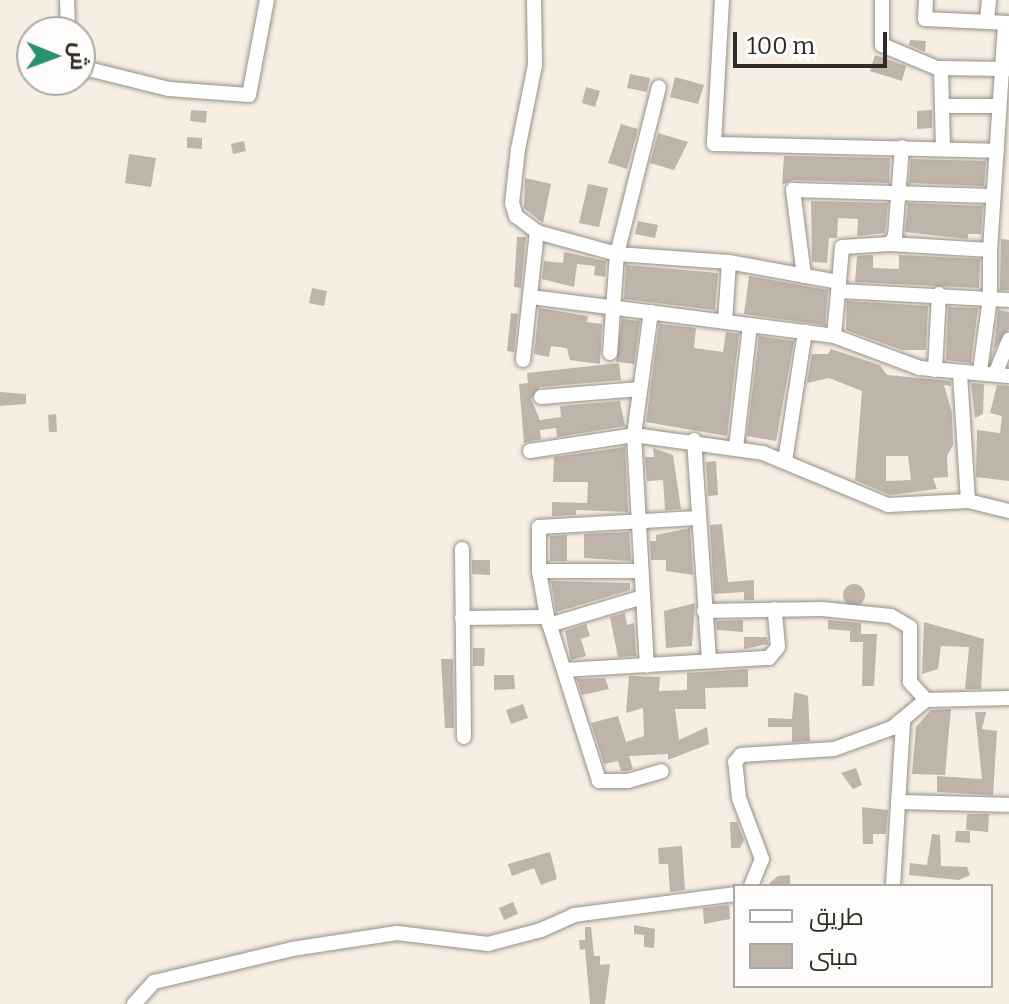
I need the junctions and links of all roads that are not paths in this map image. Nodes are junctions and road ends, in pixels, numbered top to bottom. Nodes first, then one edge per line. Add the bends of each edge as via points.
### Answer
1 (267, 0) edge
2 (534, 0) edge
3 (722, 0) edge
4 (882, 0) edge
5 (926, 0) edge
6 (989, 0) edge
7 (987, 22) junction
8 (1007, 23) edge
9 (941, 68) junction
10 (1005, 69) edge
11 (96, 71) edge
12 (659, 87) dead end
13 (942, 106) junction
14 (999, 106) junction
15 (902, 147) junction
16 (943, 148) junction
17 (997, 151) junction
18 (900, 196) junction
19 (993, 196) junction
20 (537, 232) junction
21 (890, 244) junction
22 (990, 250) junction
23 (617, 254) junction
24 (729, 262) junction
25 (804, 276) junction
26 (839, 287) junction
27 (939, 294) junction
28 (531, 297) junction
29 (990, 298) junction
30 (1009, 300) edge
31 (613, 307) junction
32 (651, 312) junction
33 (725, 321) junction
34 (750, 325) junction
35 (805, 332) junction
36 (834, 336) junction
37 (1009, 339) edge
38 (610, 353) dead end
39 (523, 360) dead end
40 (935, 370) junction
41 (980, 371) junction
42 (960, 374) junction
43 (1003, 374) edge
44 (640, 389) junction
45 (541, 397) dead end
46 (634, 435) junction
47 (694, 440) junction
48 (736, 448) junction
49 (530, 451) dead end
50 (785, 461) junction
51 (968, 501) junction
52 (1009, 511) edge
53 (697, 518) junction
54 (637, 523) junction
55 (462, 549) dead end
56 (539, 571) junction
57 (641, 571) junction
58 (643, 597) junction
59 (775, 609) junction
60 (704, 611) junction
61 (462, 618) junction
62 (548, 621) junction
63 (709, 661) junction
64 (647, 666) junction
65 (564, 670) junction
66 (1009, 698) edge
67 (926, 700) junction
68 (903, 721) junction
69 (464, 737) dead end
70 (662, 771) dead end
71 (898, 802) junction
72 (1009, 805) edge
73 (752, 884) edge
74 (893, 884) edge
75 (733, 894) edge
76 (134, 1004) edge

1 - 11 street via 249,95 169,89
2 - 20 street via 535,65 512,203 516,216
3 - 15 street via 714,144
4 - 9 street via 882,45
5 - 7 street via 925,19
6 - 7 street
7 - 8 street
8 - 10 street
9 - 10 street
9 - 13 street
10 - 14 street
12 - 23 street
13 - 14 street
13 - 16 street
14 - 17 street
15 - 16 street
15 - 18 street
16 - 17 street
17 - 19 street
18 - 19 street
18 - 21 street
18 - 25 street via 793,190
19 - 22 street
20 - 23 street
20 - 28 street
21 - 22 street
21 - 26 street via 842,247
22 - 29 street
23 - 24 street
23 - 31 street
24 - 25 street
24 - 33 street
25 - 26 street
26 - 27 street
26 - 36 street
27 - 29 street
27 - 40 street
28 - 31 street
28 - 39 street
29 - 30 street
29 - 41 street
31 - 32 street
31 - 38 street
32 - 33 street
32 - 44 street
33 - 34 street
34 - 35 street
34 - 48 street
35 - 36 street
35 - 50 street
36 - 40 street
37 - 43 street
40 - 42 street
41 - 42 street
41 - 43 street
42 - 51 street
44 - 45 street
44 - 46 street
46 - 47 street
46 - 49 street
46 - 54 street
47 - 48 street
47 - 53 street
48 - 50 street
50 - 51 street via 888,505
51 - 52 street
53 - 54 street
53 - 60 street
54 - 56 street via 539,527
54 - 57 street
55 - 61 street
56 - 57 street
56 - 62 street
57 - 58 street
58 - 62 street
58 - 64 street
59 - 60 street
59 - 63 street via 774,656
59 - 67 street via 863,611 903,622 911,633 910,682
60 - 63 street
61 - 62 street
61 - 69 street
62 - 65 street
63 - 64 street
64 - 65 street
65 - 70 street via 599,781 628,781
66 - 67 street
67 - 68 street
68 - 71 street
68 - 73 street via 825,751 741,755 735,762 739,798 762,859
71 - 72 street
71 - 74 street
75 - 76 street via 574,915 488,944 397,933 292,949 154,982

